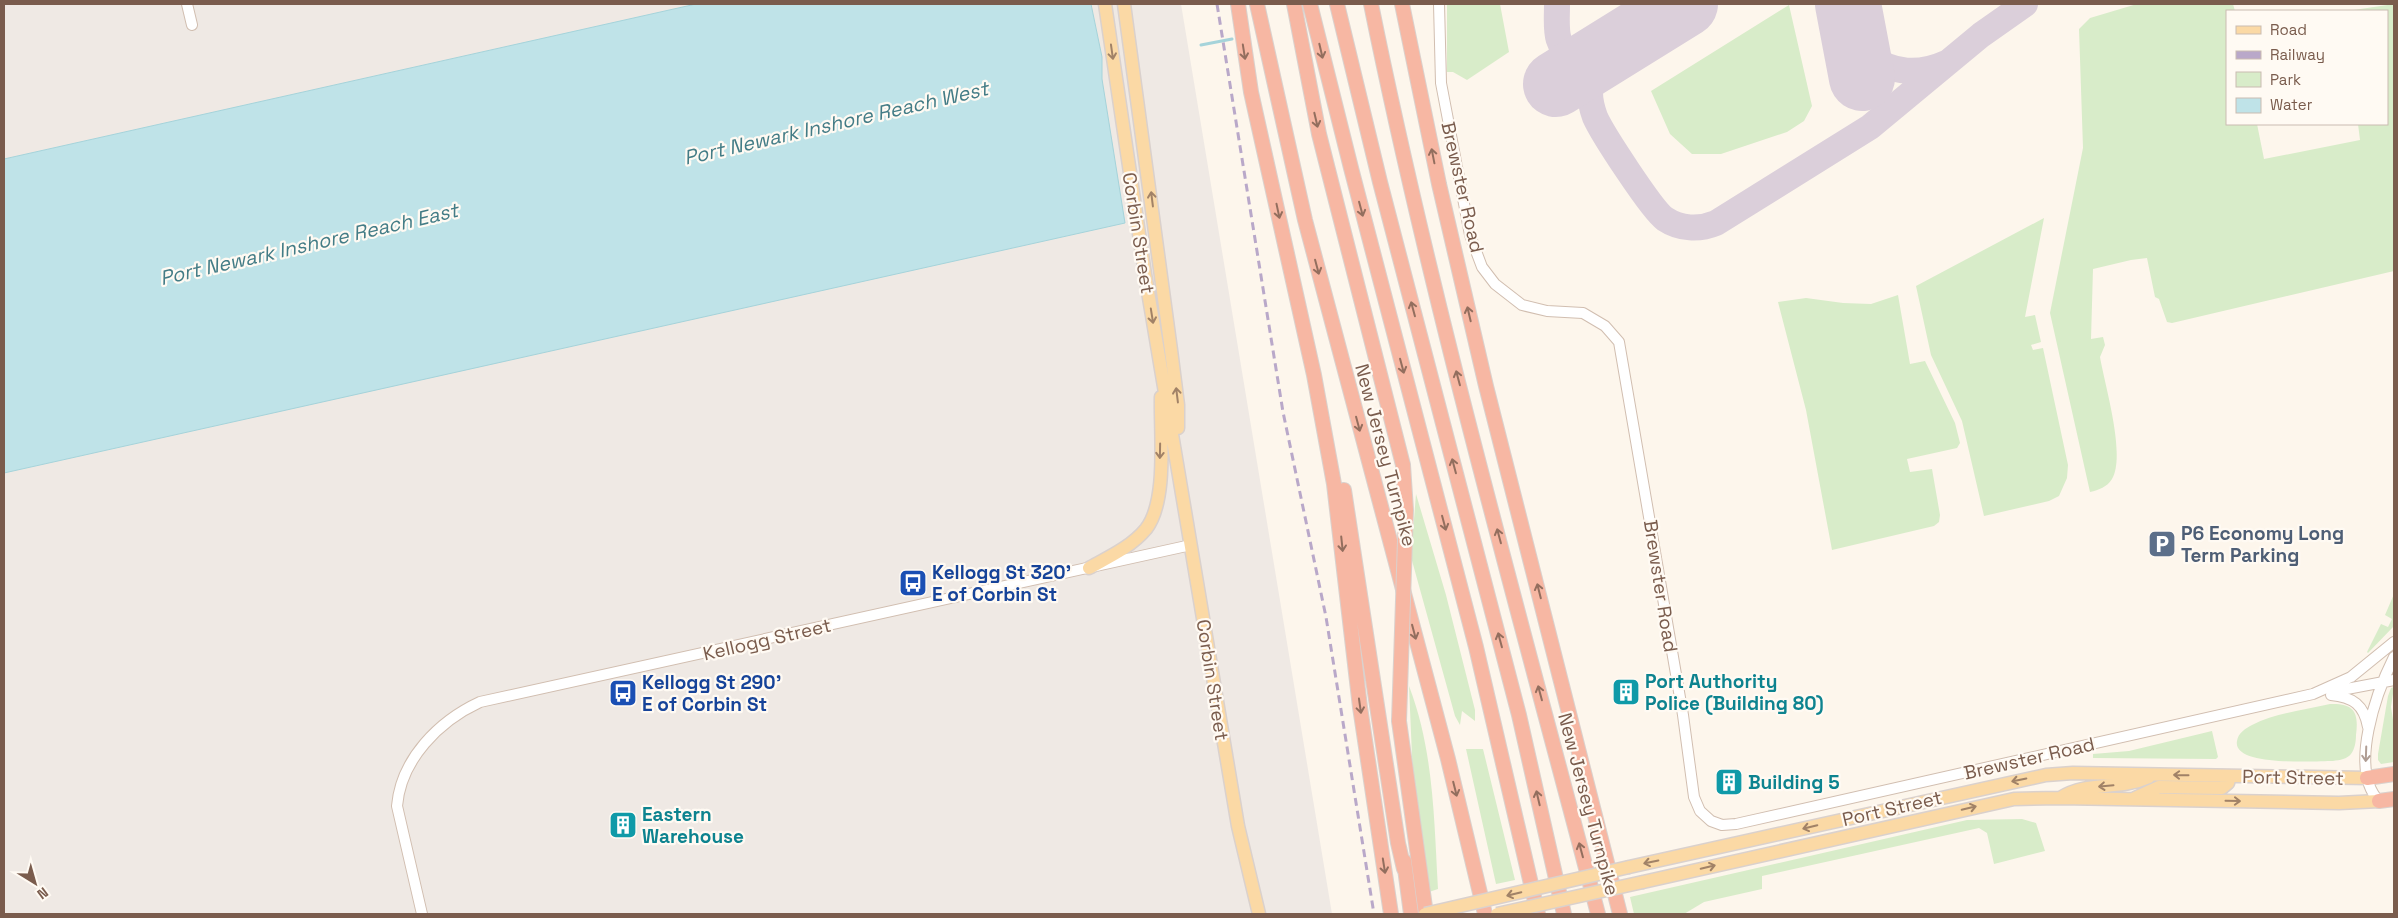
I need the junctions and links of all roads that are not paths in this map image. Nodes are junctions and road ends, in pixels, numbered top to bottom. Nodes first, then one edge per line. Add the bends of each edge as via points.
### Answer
1 (187, 4) edge
2 (1105, 4) edge
3 (1124, 4) edge
4 (1238, 4) edge
5 (1257, 4) edge
6 (1294, 4) edge
7 (1310, 4) edge
8 (1337, 4) edge
9 (1371, 4) edge
10 (1402, 4) edge
11 (1410, 4) edge
12 (1440, 4) edge
13 (192, 25) dead end
14 (1422, 98) junction
15 (1161, 367) junction
16 (1314, 376) junction
17 (1178, 461) junction
18 (1191, 545) junction
19 (1089, 568) junction
20 (2394, 642) edge
21 (2394, 657) edge
22 (2394, 680) edge
23 (2383, 682) junction
24 (2312, 694) junction
25 (1399, 721) junction
26 (2369, 731) junction
27 (2394, 774) edge
28 (2153, 775) junction
29 (2230, 776) junction
30 (2367, 778) junction
31 (2060, 798) junction
32 (2132, 799) junction
33 (2394, 799) edge
34 (2379, 801) junction
35 (1404, 869) junction
36 (1612, 875) junction
37 (422, 914) edge
38 (1260, 914) edge
39 (1391, 914) edge
40 (1411, 914) edge
41 (1425, 914) edge
42 (1485, 914) edge
43 (1497, 914) edge
44 (1538, 914) edge
45 (1564, 914) edge
46 (1598, 914) edge
47 (1620, 914) edge
48 (1628, 914) edge

1 - 13 street
2 -> 15 main road, Corbin Street
17 -> 3 main road, Corbin Street via 1178,405
4 -> 16 highway via 1251,92
5 -> 42 highway, New Jersey Turnpike via 1305,220 1448,759
6 -> 25 highway, bridge via 1315,114 1403,465 1406,510
7 -> 44 highway, New Jersey Turnpike via 1483,675
45 -> 8 highway via 1519,716
46 -> 9 highway, New Jersey Turnpike via 1440,309
10 - 14 highway
11 - 14 highway
12 - 24 street, Brewster Road via 1441,83 1470,235 1482,266 1495,284 1522,304 1547,311 1583,314 1605,326 1620,342 1693,791 1707,818 1722,825 1736,824
36 -> 14 highway via 1486,386
15 - 17 main road, Corbin Street
15 -> 19 main road via 1158,506 1146,528 1126,548
16 - 35 highway via 1326,410 1350,522
16 -> 39 highway via 1338,508 1360,708
17 - 18 main road, Corbin Street
18 - 19 street, Kellogg Street
18 - 38 main road, Corbin Street via 1238,826
19 - 37 street, Kellogg Street via 480,702 437,730 420,750 401,786 397,806
20 - 24 street, Brewster Road via 2351,677
21 - 23 street
22 - 23 street, Brewster Road
23 - 24 street, Brewster Road
23 - 26 street
24 - 26 street via 2355,700 2363,709
25 - 35 highway via 1396,754
25 - 41 highway
26 -> 30 street
27 - 30 highway
29 -> 28 main road, Port Street
28 -> 31 main road via 2134,783 2079,788
28 -> 41 main road, Port Street, bridge via 2073,773 2033,777
29 - 30 main road, Port Street
29 - 32 main road via 2222,788 2159,787
30 - 34 street
31 - 32 main road, Port Street
43 -> 31 main road, Port Street, bridge via 1996,802
32 -> 34 main road, Port Street
33 - 34 highway
35 - 40 highway
36 - 47 highway
36 - 48 highway

